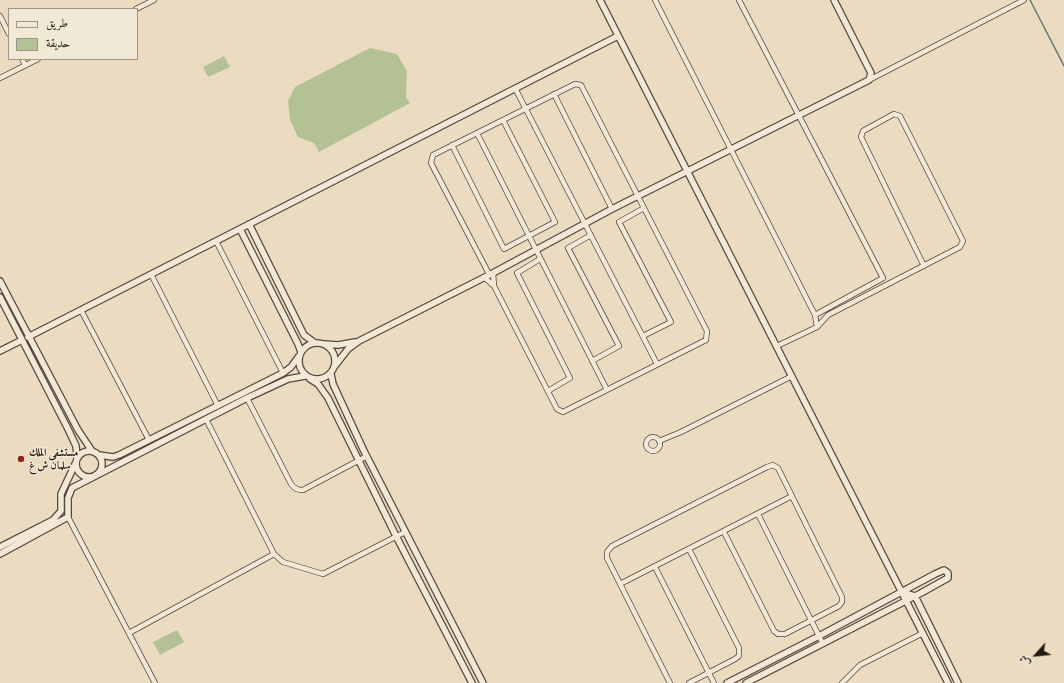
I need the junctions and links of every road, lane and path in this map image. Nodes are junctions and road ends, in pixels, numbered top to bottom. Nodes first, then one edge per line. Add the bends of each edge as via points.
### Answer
1 (154, 0) edge
2 (600, 0) edge
3 (655, 0) edge
4 (740, 0) edge
5 (834, 0) edge
6 (1024, 0) edge
7 (138, 8) edge
8 (0, 16) edge
9 (8, 32) edge
10 (618, 36) junction
11 (22, 60) edge
12 (36, 60) edge
13 (25, 66) junction
14 (0, 78) edge
15 (868, 80) junction
16 (515, 88) junction
17 (554, 94) junction
18 (526, 108) junction
19 (799, 116) junction
20 (503, 120) junction
21 (477, 133) junction
22 (452, 146) junction
23 (731, 150) junction
24 (688, 172) junction
25 (638, 196) junction
26 (644, 208) junction
27 (612, 209) junction
28 (248, 224) junction
29 (586, 224) junction
30 (240, 229) junction
31 (591, 235) junction
32 (529, 236) junction
33 (216, 241) junction
34 (536, 250) junction
35 (540, 259) junction
36 (924, 266) junction
37 (151, 274) junction
38 (489, 275) junction
39 (883, 278) junction
40 (0, 281) edge
41 (892, 282) junction
42 (494, 286) junction
43 (0, 297) edge
44 (81, 310) junction
45 (815, 315) junction
46 (817, 327) junction
47 (643, 336) junction
48 (28, 337) junction
49 (22, 340) junction
50 (359, 341) junction
51 (315, 343) junction
52 (323, 344) junction
53 (777, 346) junction
54 (0, 351) edge
55 (300, 354) junction
56 (592, 361) junction
57 (657, 364) junction
58 (334, 367) junction
59 (283, 373) junction
60 (331, 374) junction
61 (792, 376) junction
62 (307, 377) junction
63 (606, 390) junction
64 (548, 391) junction
65 (247, 398) junction
66 (218, 406) junction
67 (206, 419) junction
68 (149, 440) junction
69 (659, 441) dead end
70 (92, 451) junction
71 (99, 455) junction
72 (367, 456) junction
73 (77, 459) junction
74 (358, 460) junction
75 (95, 475) junction
76 (792, 496) junction
77 (758, 514) junction
78 (68, 517) junction
79 (405, 532) junction
80 (724, 532) junction
81 (396, 536) junction
82 (0, 547) edge
83 (689, 550) junction
84 (0, 554) edge
85 (274, 554) junction
86 (655, 567) junction
87 (620, 584) junction
88 (901, 592) junction
89 (915, 596) junction
90 (906, 600) junction
91 (812, 620) junction
92 (922, 633) junction
93 (129, 634) junction
94 (819, 636) junction
95 (823, 644) junction
96 (708, 673) junction
97 (155, 683) edge
98 (472, 683) edge
99 (482, 683) edge
100 (670, 683) edge
101 (689, 683) edge
102 (714, 683) edge
103 (727, 683) edge
104 (746, 683) edge
105 (842, 683) edge
106 (948, 683) edge
107 (958, 683) edge

1 - 7 street
2 - 10 street
3 - 23 street
4 - 19 street
5 - 15 street via 872,73
6 - 15 street
8 - 9 street
10 - 16 street
10 - 24 street
11 - 13 street
12 - 13 street
13 - 14 street
15 - 19 street
16 - 18 street
16 - 28 street
17 - 18 street
17 - 25 street via 575,84 581,85
17 - 27 street
18 - 20 street
18 - 29 street
19 - 23 street
19 - 39 street
20 - 21 street
20 - 32 street via 555,222
21 - 22 street
21 - 32 street
22 - 32 street via 504,248
22 - 38 street via 433,155 432,163
23 - 24 street
23 - 45 street
24 - 25 street
24 - 53 street
25 - 26 street
25 - 27 street
26 - 47 street via 619,222 671,322
26 - 57 street via 707,331 706,340
27 - 29 street
28 - 30 street
28 - 51 street via 304,335
29 - 31 street
29 - 34 street
30 - 33 street
30 - 55 street via 298,344
31 - 47 street
31 - 56 street via 568,248 619,346
32 - 34 street
33 - 37 street
33 - 59 street
34 - 35 street
34 - 38 street
35 - 56 street
35 - 64 street via 518,273 570,378
36 - 36 street via 960,247 963,241 900,116 894,114 863,130 861,138
36 - 41 street
37 - 44 street
37 - 66 street
38 - 42 street
38 - 42 street
38 - 50 street
39 - 41 street
39 - 45 street
40 - 48 street
41 - 46 street via 828,315
42 - 64 street
43 - 49 street
44 - 48 street
44 - 68 street
45 - 46 street
46 - 53 street
47 - 57 street
48 - 70 street
49 - 54 street
49 - 73 street via 76,446
50 - 52 street via 338,345
50 - 58 street via 348,349
51 - 52 street
51 - 55 street via 306,346
52 - 58 street via 332,351
53 - 61 street
55 - 59 street
55 - 62 street via 299,367
56 - 63 street
57 - 63 street
58 - 60 street
59 - 66 street
60 - 62 street via 321,379
60 - 72 street via 333,384
61 - 69 street
61 - 88 street
62 - 65 street via 288,379
62 - 74 street via 318,384 328,398
63 - 64 street via 562,412 557,410
65 - 67 street
65 - 74 street via 294,488 304,490
66 - 68 street
67 - 75 street
67 - 85 street
68 - 71 street via 112,457
70 - 71 street
70 - 73 street via 84,452
71 - 75 street via 102,466
72 - 74 street
72 - 79 street
73 - 75 street via 77,470 83,475
73 - 82 street via 61,494 61,511 53,520
74 - 81 street
75 - 78 street via 72,488 68,498
76 - 77 street
76 - 87 street via 778,468 773,465 612,546 607,552 607,558
76 - 91 street via 842,597 839,606
77 - 80 street
77 - 91 street
78 - 84 street
78 - 93 street
79 - 81 street
79 - 99 street
80 - 83 street
80 - 91 street via 774,631 785,634
81 - 85 street via 323,574 283,562
81 - 98 street
83 - 86 street
83 - 96 street via 739,648 739,656
85 - 93 street
86 - 87 street
86 - 96 street
87 - 100 street
88 - 89 street
88 - 89 street via 944,570 948,573 948,578
88 - 90 street
88 - 94 street
89 - 90 street
89 - 107 street
90 - 92 street
90 - 95 street
91 - 94 street
92 - 105 street via 860,665
92 - 106 street
93 - 97 street
94 - 95 street
94 - 103 street
95 - 104 street
96 - 101 street
96 - 102 street

